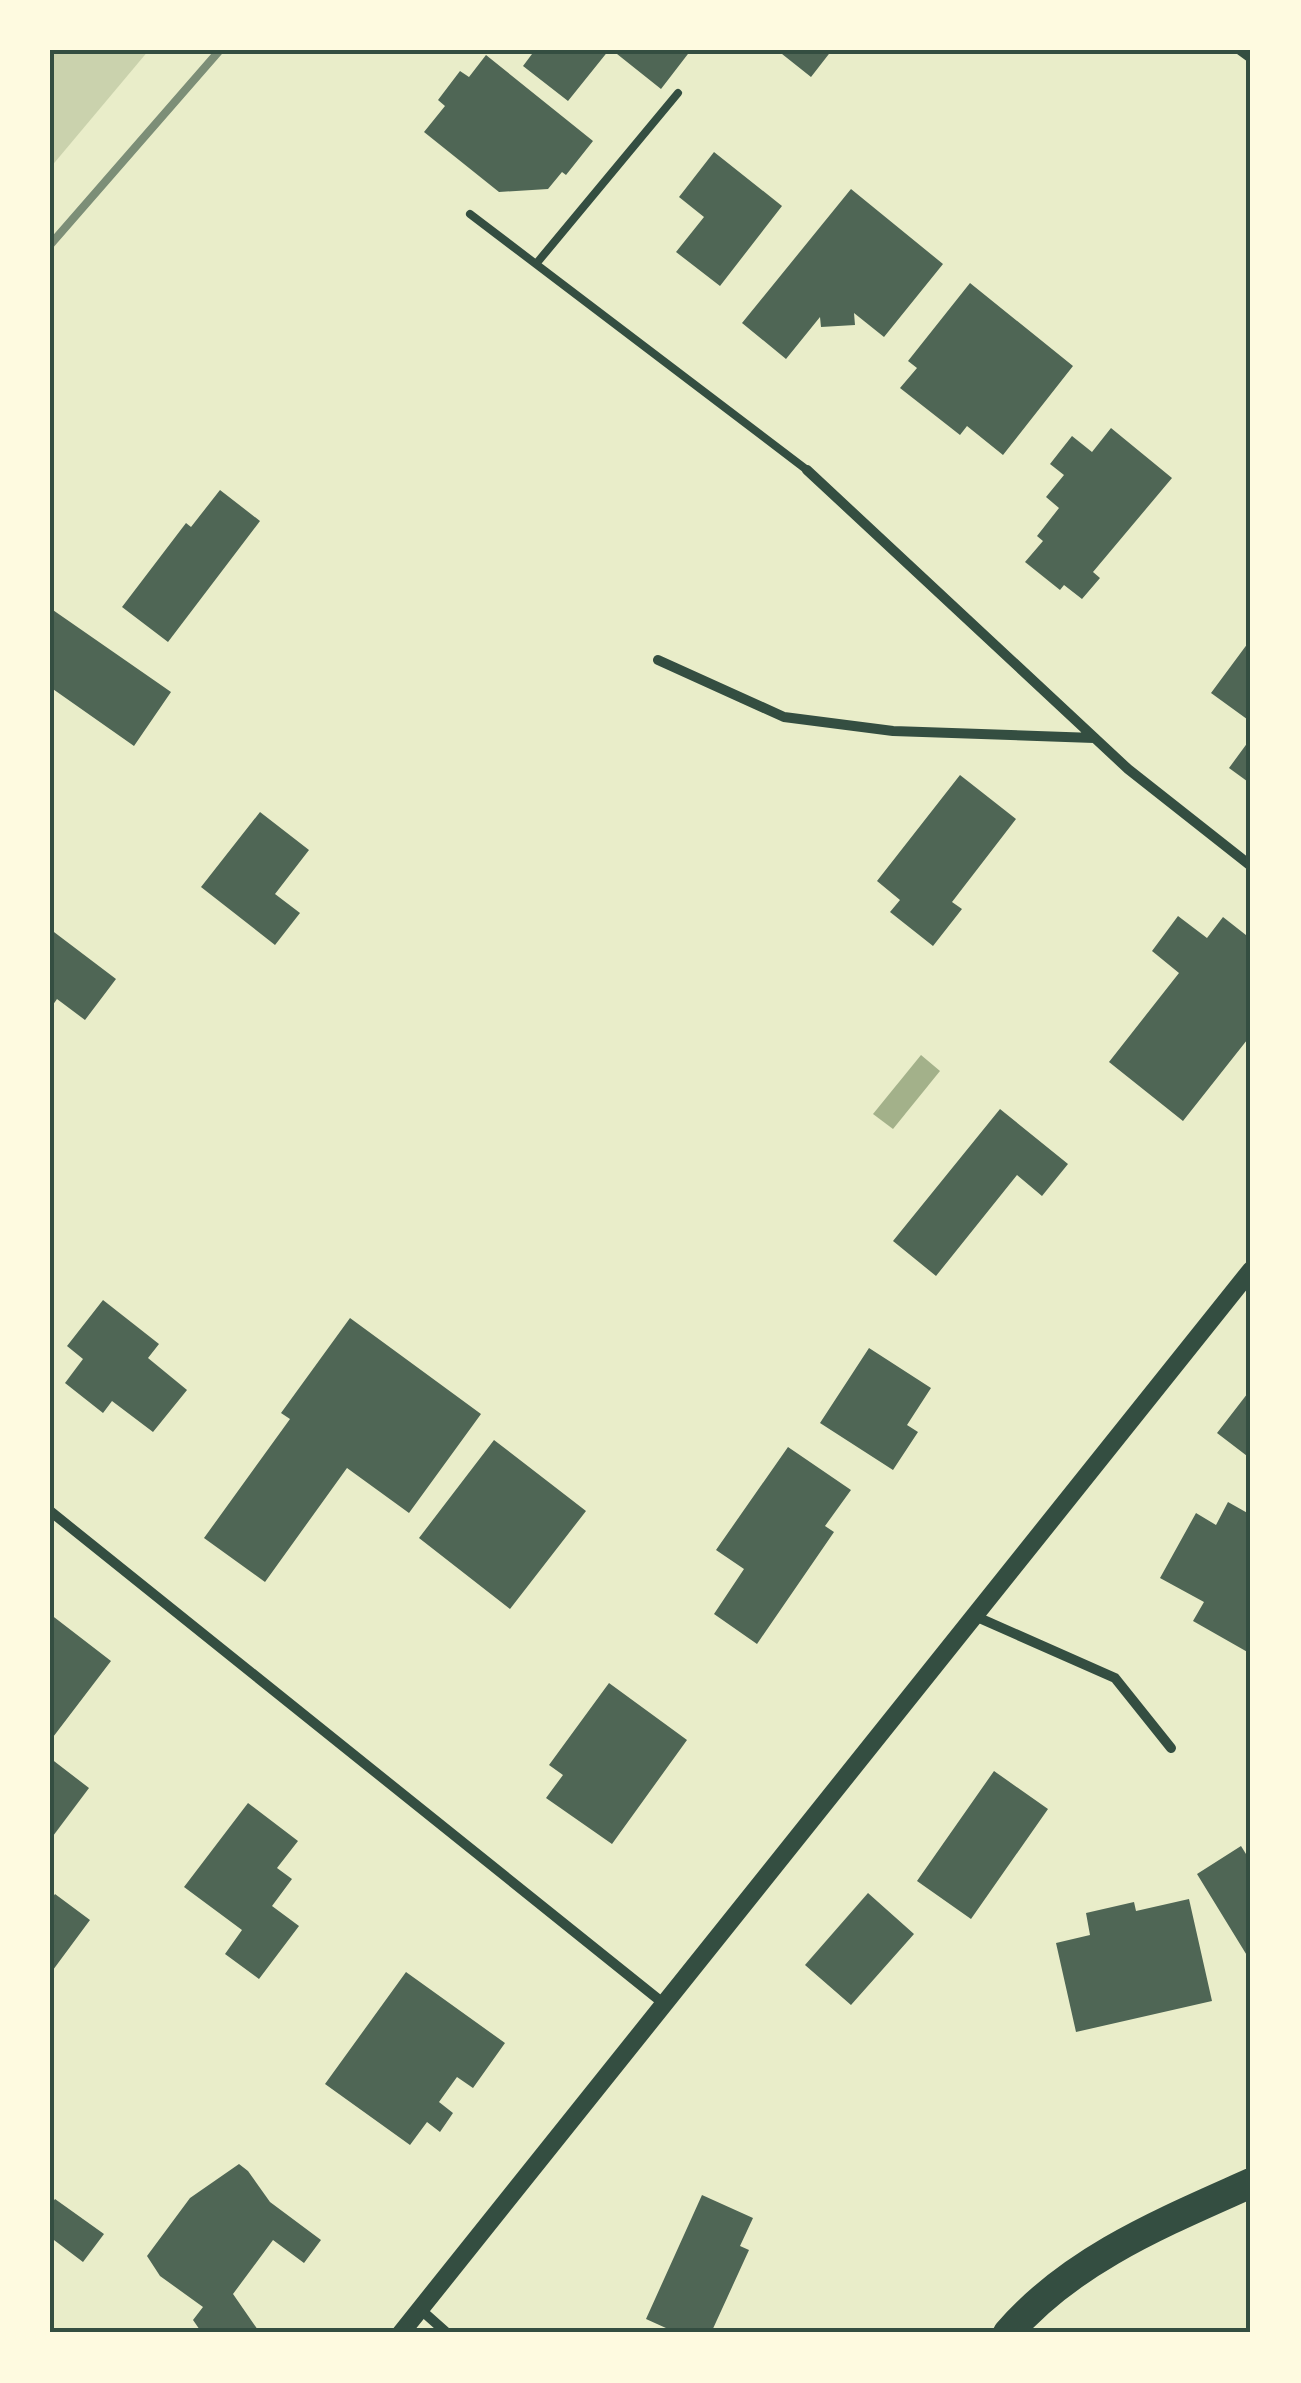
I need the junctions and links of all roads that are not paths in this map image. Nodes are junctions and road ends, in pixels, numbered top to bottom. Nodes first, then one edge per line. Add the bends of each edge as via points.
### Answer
1 (1240, 50) edge
2 (1251, 58) edge
3 (678, 93) dead end
4 (470, 214) dead end
5 (536, 264) junction
6 (807, 470) joint
7 (658, 660) dead end
8 (1095, 738) junction
9 (1251, 866) edge
10 (1251, 1270) edge
11 (50, 1511) edge
12 (977, 1617) junction
13 (1171, 1748) dead end
14 (662, 2003) junction
15 (1251, 2183) edge
16 (420, 2310) junction
17 (401, 2333) edge
18 (447, 2333) edge
19 (1008, 2333) edge

1 - 2 street
3 - 5 lane
4 - 5 lane
5 - 6 lane
6 - 8 street
7 - 8 street via 784,716 893,732
8 - 9 street
10 - 12 street
11 - 14 street
12 - 13 street via 1115,1678
12 - 14 street
14 - 16 street
15 - 19 highway via 1131,2238 1044,2297
16 - 17 street
16 - 18 street

